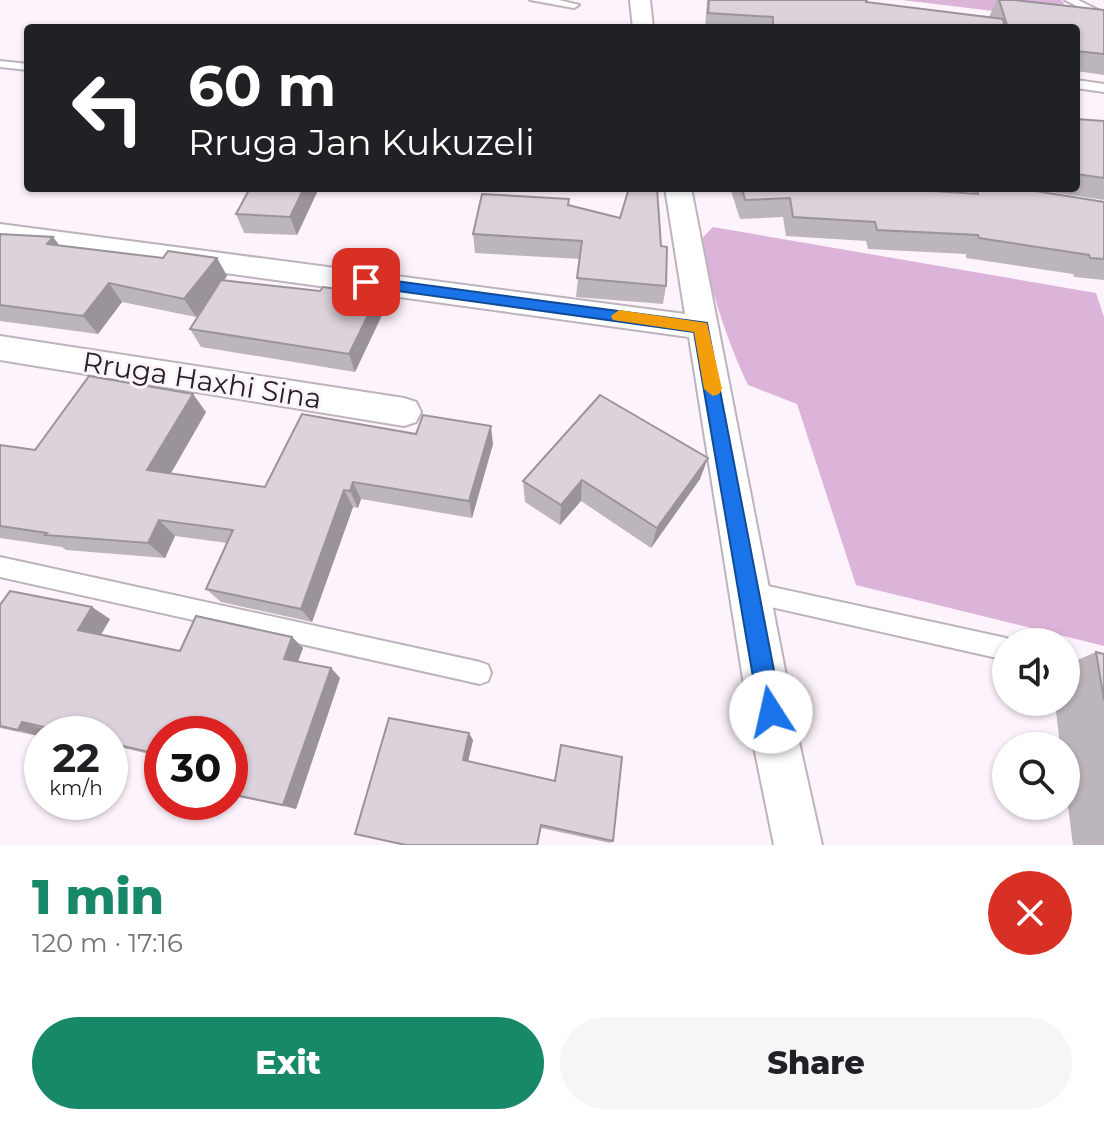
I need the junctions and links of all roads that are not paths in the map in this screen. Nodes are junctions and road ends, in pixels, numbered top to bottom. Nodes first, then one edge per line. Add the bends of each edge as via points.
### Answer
1 (535, 0) edge
2 (1070, 0) edge
3 (574, 5) dead end
4 (1104, 17) edge
5 (0, 64) edge
6 (24, 67) edge
7 (1080, 85) edge
8 (1104, 88) edge
9 (679, 192) edge
10 (978, 192) edge
11 (1104, 212) edge
12 (0, 233) edge
13 (701, 327) junction
14 (0, 348) edge
15 (404, 412) dead end
16 (0, 567) edge
17 (749, 592) junction
18 (992, 646) edge
19 (480, 673) dead end
20 (798, 845) edge

1 - 3 lane
2 - 4 lane
5 - 6 lane
7 - 8 lane
9 - 13 street
10 - 11 street
12 - 13 street
13 - 17 street
14 - 15 street, Rruga Haxhi Sina
16 - 19 lane
17 - 18 lane
17 - 20 street

